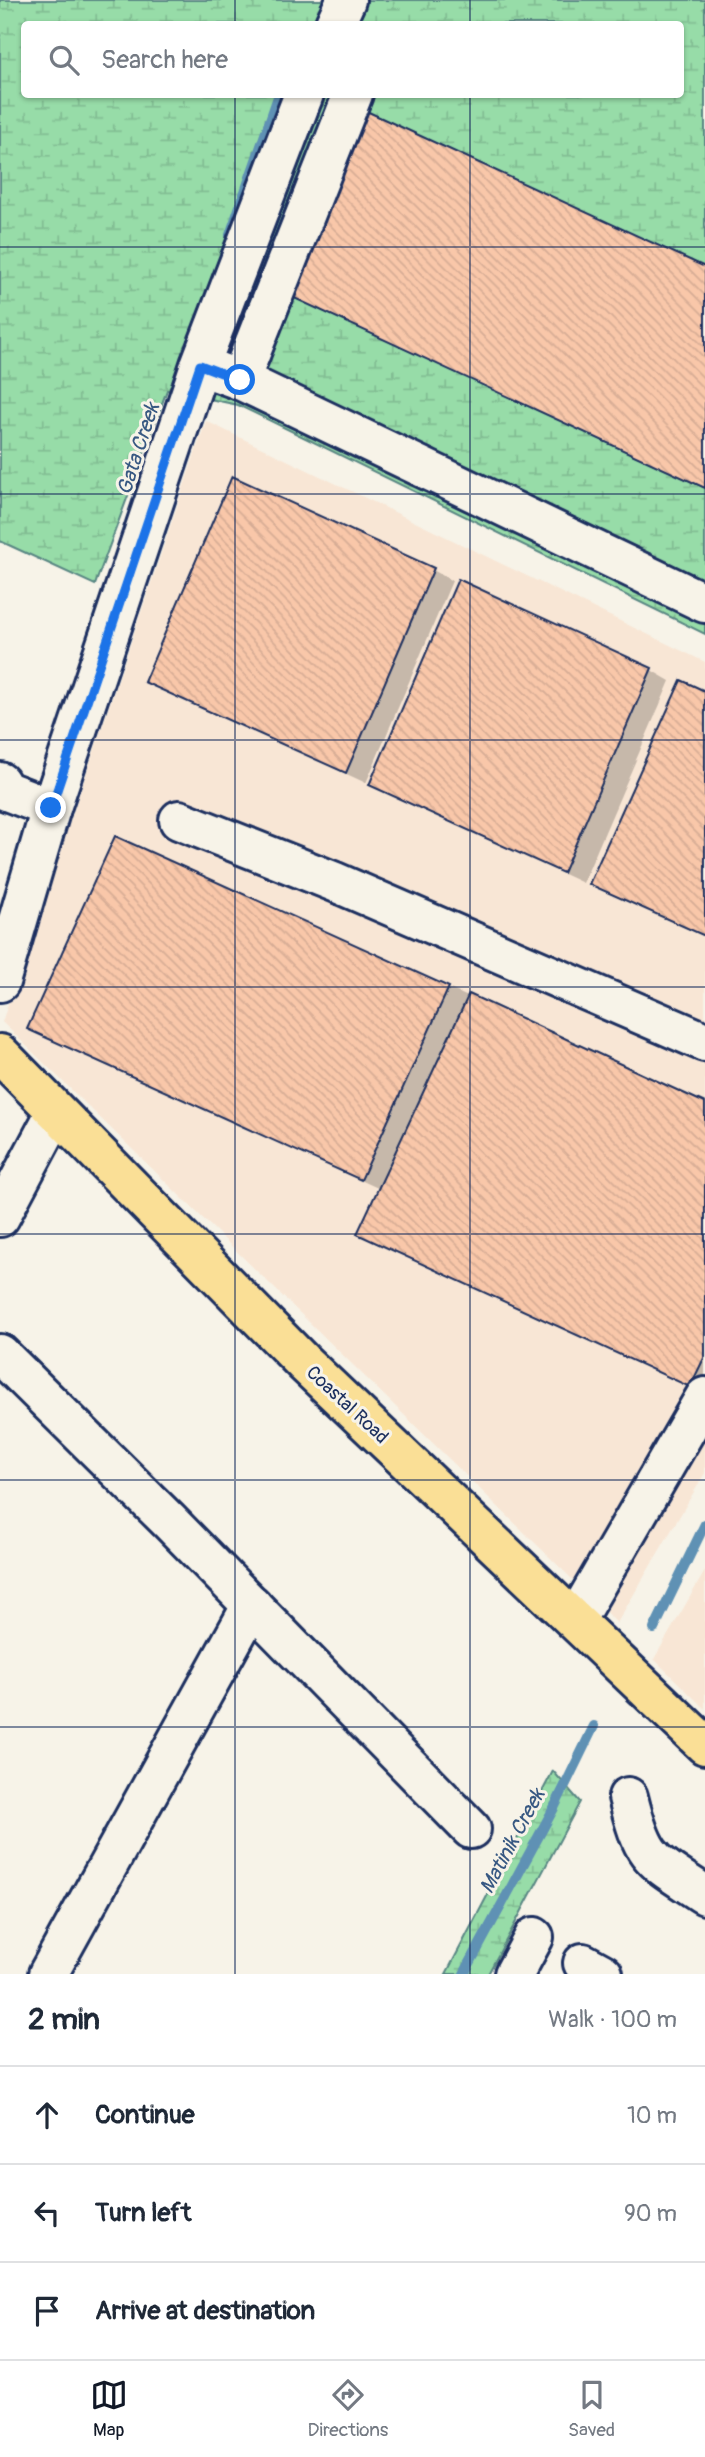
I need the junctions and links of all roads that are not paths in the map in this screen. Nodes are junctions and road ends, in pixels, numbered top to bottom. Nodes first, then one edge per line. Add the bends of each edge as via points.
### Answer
1 (346, 0) edge
2 (336, 21) edge
3 (302, 98) edge
4 (351, 98) edge
5 (200, 365) junction
6 (240, 380) junction
7 (704, 601) edge
8 (0, 782) edge
9 (51, 808) junction
10 (179, 820) dead end
11 (0, 982) edge
12 (705, 1042) edge
13 (0, 1054) edge
14 (56, 1112) junction
15 (0, 1217) edge
16 (0, 1354) edge
17 (705, 1397) edge
18 (251, 1605) junction
19 (576, 1619) junction
20 (705, 1745) edge
21 (628, 1797) dead end
22 (471, 1829) dead end
23 (705, 1895) edge
24 (534, 1937) dead end
25 (48, 1974) edge
26 (514, 1974) edge

1 - 2 lane
3 - 5 lane
4 - 6 lane
5 - 6 lane
5 - 9 lane
6 - 7 lane
8 - 9 lane via 4,790
9 - 11 lane
10 - 12 lane via 335,882
13 - 14 main road, Coastal Road
14 - 15 lane
14 - 19 main road, Coastal Road via 304,1363
16 - 18 lane
17 - 19 lane
18 - 22 lane
18 - 25 lane
19 - 20 main road, Coastal Road
21 - 23 lane via 645,1852
24 - 26 lane

